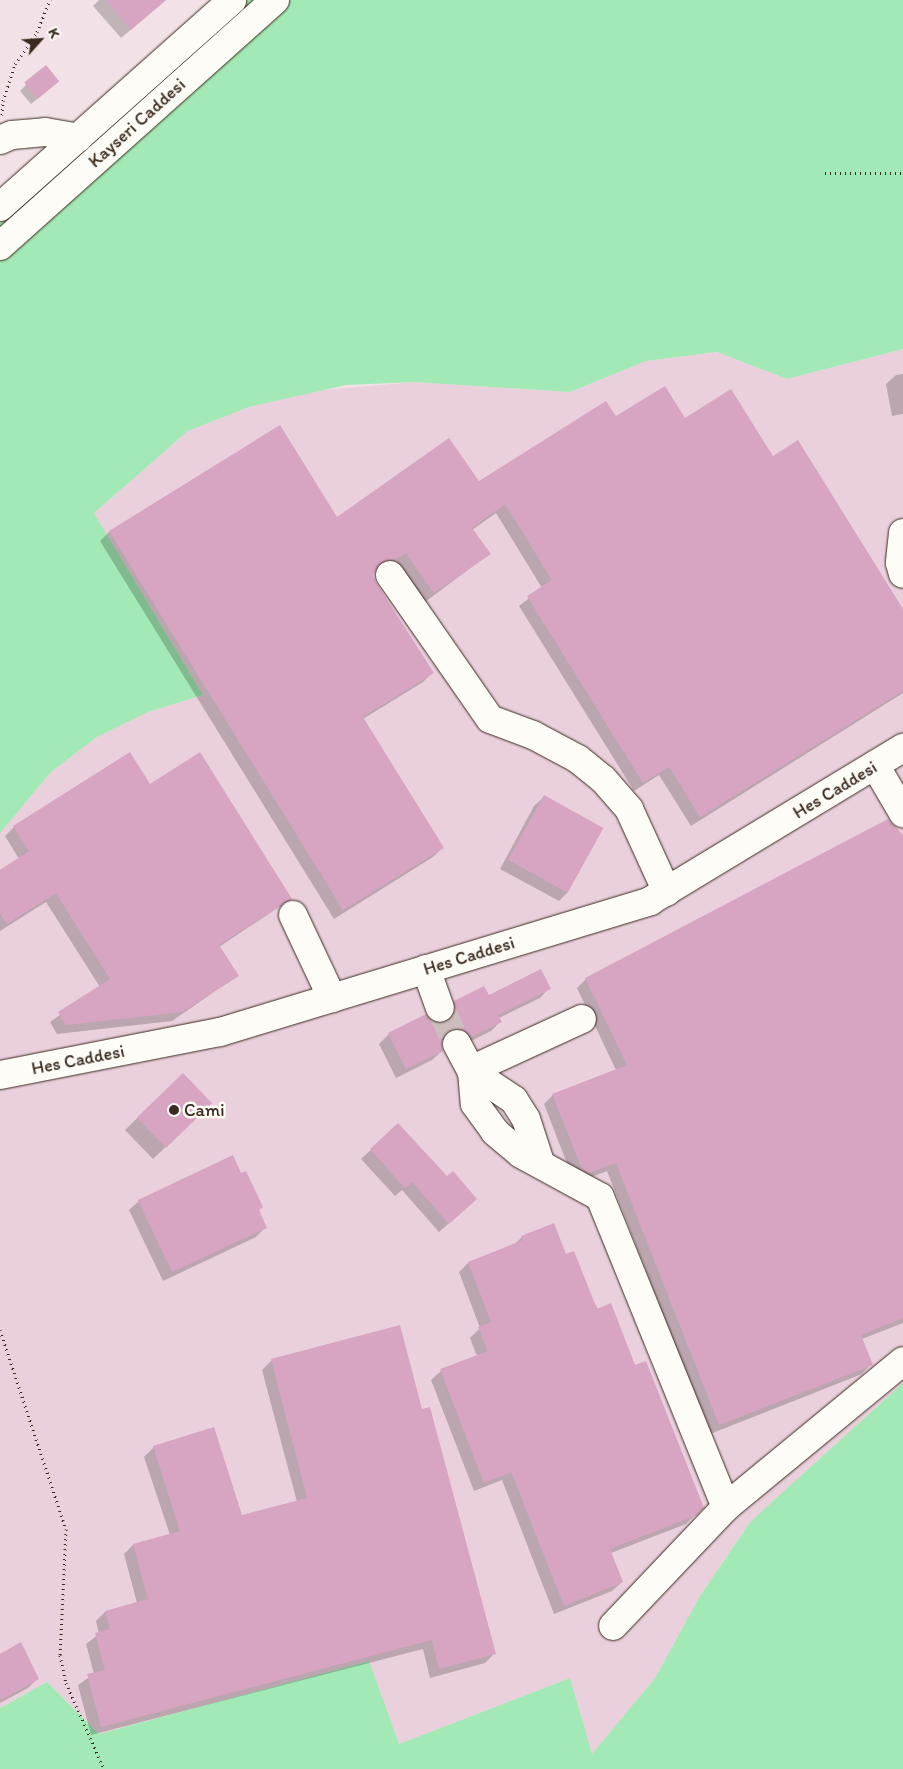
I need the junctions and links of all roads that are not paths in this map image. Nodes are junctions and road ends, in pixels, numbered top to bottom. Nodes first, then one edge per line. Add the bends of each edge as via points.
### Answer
1 (232, 0) edge
2 (275, 0) edge
3 (78, 138) junction
4 (1, 140) edge
5 (0, 207) edge
6 (0, 246) edge
7 (903, 533) edge
8 (903, 574) edge
9 (390, 576) dead end
10 (903, 748) edge
11 (875, 766) junction
12 (903, 813) edge
13 (667, 892) junction
14 (293, 915) dead end
15 (426, 969) junction
16 (332, 998) junction
17 (440, 1008) tunnel mouth
18 (582, 1019) dead end
19 (457, 1044) tunnel mouth
20 (471, 1071) junction
21 (0, 1075) edge
22 (903, 1361) edge
23 (726, 1507) junction
24 (613, 1626) dead end

1 - 3 street, Kayseri Caddesi
2 - 6 street, Kayseri Caddesi
3 - 4 street via 45,132
3 - 5 street, Kayseri Caddesi
7 - 8 street via 900,563
9 - 13 street via 490,719 533,735 578,759 614,791 629,810
10 - 11 street, Hes Caddesi
11 - 12 street
11 - 13 street, Hes Caddesi
13 - 15 street, Hes Caddesi via 650,901
14 - 16 street
15 - 16 street, Hes Caddesi
15 - 17 street
16 - 21 street, Hes Caddesi via 220,1032
18 - 20 street
19 - 20 street
20 - 23 street via 514,1100 526,1119 540,1162 600,1197
22 - 23 street
23 - 24 street

